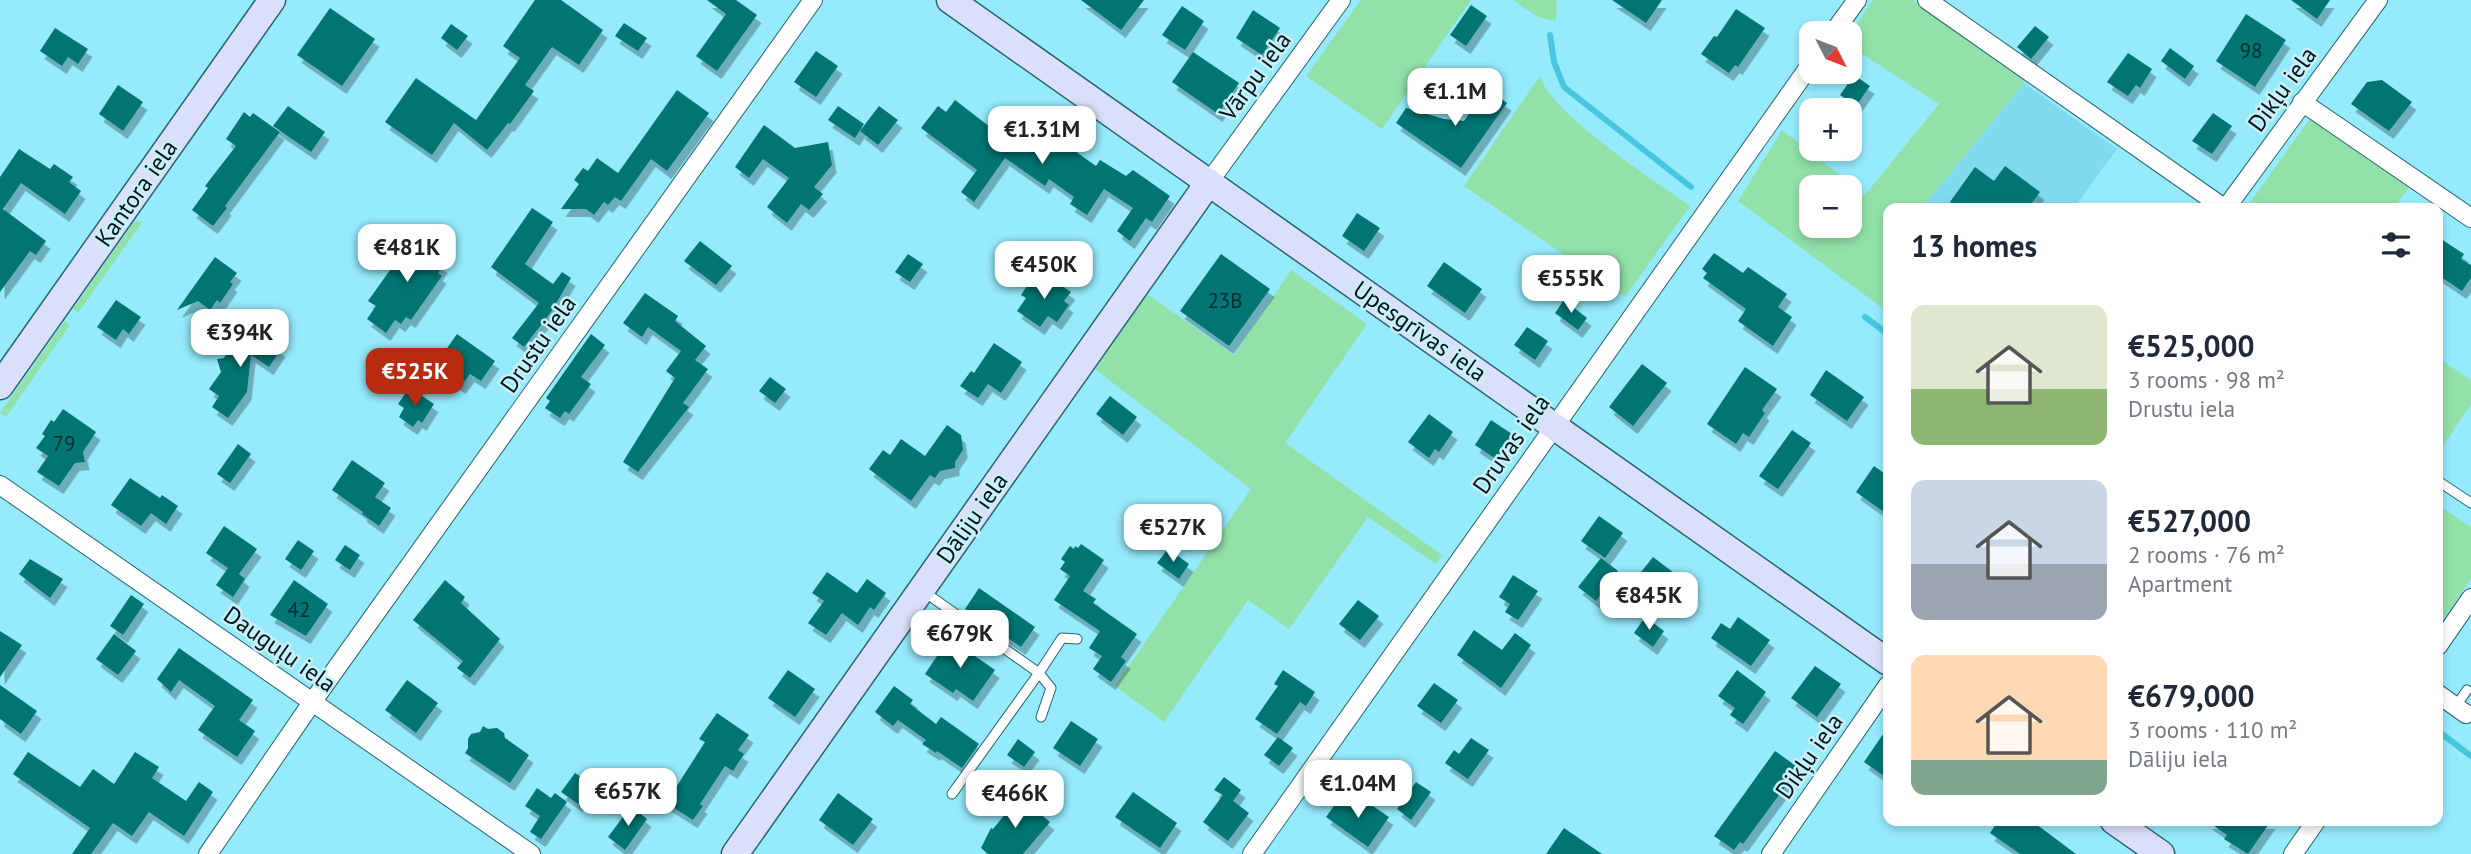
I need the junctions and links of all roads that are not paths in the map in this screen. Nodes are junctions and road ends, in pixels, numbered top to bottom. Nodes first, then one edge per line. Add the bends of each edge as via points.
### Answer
1 (272, 0) edge
2 (813, 0) edge
3 (950, 0) edge
4 (1341, 0) edge
5 (1857, 0) edge
6 (1927, 0) edge
7 (2378, 0) edge
8 (1842, 21) edge
9 (1799, 81) edge
10 (2302, 102) junction
11 (1209, 182) junction
12 (2218, 203) edge
13 (2229, 203) edge
14 (2471, 218) edge
15 (0, 386) edge
16 (1554, 426) junction
17 (2443, 484) edge
18 (0, 485) edge
19 (2471, 503) edge
20 (922, 590) junction
21 (2471, 598) edge
22 (1077, 639) dead end
23 (2443, 639) edge
24 (1883, 658) edge
25 (1039, 673) junction
26 (2467, 690) dead end
27 (1883, 692) edge
28 (2443, 697) edge
29 (313, 701) junction
30 (2466, 713) edge
31 (1041, 717) dead end
32 (952, 794) dead end
33 (2121, 826) edge
34 (2312, 826) edge
35 (208, 854) edge
36 (531, 854) edge
37 (735, 854) edge
38 (1251, 854) edge
39 (1771, 854) edge
40 (2161, 854) edge
41 (2292, 854) edge

1 - 15 street, Kantora iela
2 - 29 street, Drustu iela
3 - 11 street, Upesgrīvas iela
4 - 11 street, Vārpu iela
5 - 8 street
6 - 12 street
7 - 10 street, Dikļu iela
9 - 16 street, Druvas iela
10 - 13 street, Dikļu iela
10 - 14 street
11 - 16 street, Upesgrīvas iela
11 - 20 street, Dāliju iela
16 - 24 street, Upesgrīvas iela
16 - 38 street, Druvas iela
17 - 19 lane
18 - 29 street, Dauguļu iela
20 - 25 lane
20 - 37 street, Dāliju iela
21 - 23 street
22 - 25 lane via 1062,638
25 - 31 lane via 1051,688
25 - 32 lane
26 - 30 lane
27 - 39 street, Dikļu iela
28 - 30 street
29 - 35 street, Drustu iela
29 - 36 street, Dauguļu iela
33 - 40 street
34 - 41 street

